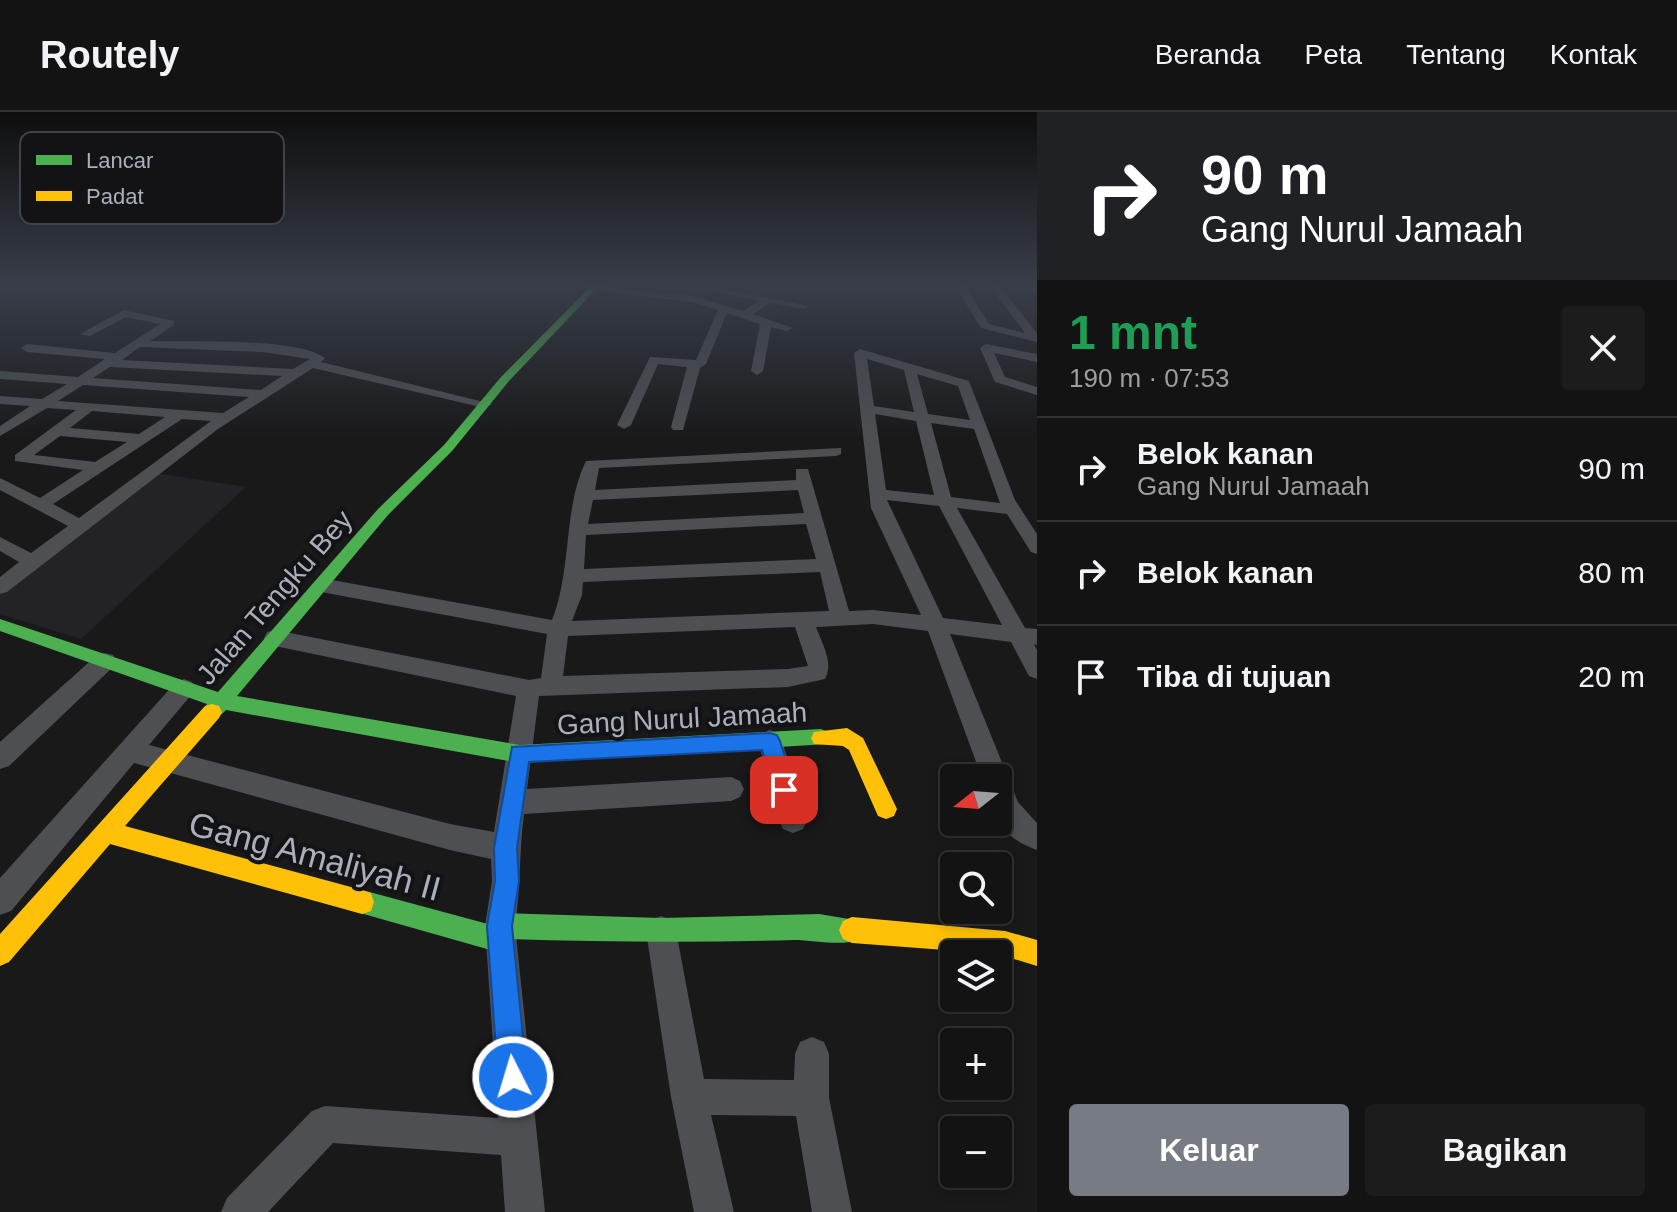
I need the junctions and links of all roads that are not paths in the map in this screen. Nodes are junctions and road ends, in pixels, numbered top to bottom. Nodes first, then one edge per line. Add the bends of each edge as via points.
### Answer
1 (152, 335) edge
2 (198, 335) edge
3 (549, 335) edge
4 (713, 335) edge
5 (764, 335) edge
6 (993, 335) edge
7 (194, 338) junction
8 (140, 344) junction
9 (182, 346) junction
10 (27, 348) dead end
11 (231, 348) junction
12 (1002, 350) junction
13 (1037, 358) edge
14 (114, 360) junction
15 (694, 365) junction
16 (909, 366) junction
17 (306, 369) junction
18 (757, 371) dead end
19 (0, 375) edge
20 (81, 381) junction
21 (1037, 391) edge
22 (266, 394) junction
23 (0, 400) edge
24 (45, 404) junction
25 (485, 404) junction
26 (88, 408) junction
27 (867, 409) junction
28 (178, 415) junction
29 (922, 417) junction
30 (227, 418) junction
31 (624, 425) dead end
32 (981, 426) junction
33 (678, 427) dead end
34 (57, 431) junction
35 (0, 432) edge
36 (142, 439) junction
37 (836, 451) dead end
38 (798, 454) junction
39 (98, 467) junction
40 (0, 483) edge
41 (804, 485) junction
42 (878, 494) junction
43 (587, 495) junction
44 (946, 502) junction
45 (40, 505) junction
46 (1012, 509) junction
47 (812, 518) junction
48 (79, 525) junction
49 (578, 530) junction
50 (0, 543) edge
51 (1037, 548) edge
52 (32, 562) junction
53 (827, 565) junction
54 (573, 576) junction
55 (321, 585) junction
56 (0, 587) edge
57 (840, 617) junction
58 (803, 620) junction
59 (0, 625) edge
60 (936, 625) junction
61 (559, 629) junction
62 (1028, 636) edge
63 (275, 638) junction
64 (105, 661) junction
65 (1037, 670) edge
66 (540, 687) junction
67 (184, 688) junction
68 (221, 701) junction
69 (770, 741) junction
70 (6, 745) edge
71 (129, 751) junction
72 (520, 754) junction
73 (169, 763) junction
74 (990, 764) edge
75 (731, 789) dead end
76 (513, 802) junction
77 (886, 809) dead end
78 (1012, 819) edge
79 (793, 820) dead end
80 (106, 832) junction
81 (1037, 837) edge
82 (505, 848) junction
83 (0, 900) edge
84 (500, 926) junction
85 (661, 931) junction
86 (0, 953) edge
87 (1037, 953) edge
88 (812, 1054) dead end
89 (689, 1097) junction
90 (811, 1098) junction
91 (518, 1138) junction
92 (241, 1212) edge
93 (525, 1212) edge
94 (714, 1212) edge
95 (832, 1212) edge

1 - 8 street
2 - 7 street
3 - 25 street, Jalan Tengku Bey
4 - 15 street via 700,364
5 - 18 street
6 - 12 street
7 - 9 street
7 - 11 street
8 - 9 street
8 - 14 street
9 - 11 street
10 - 14 street
11 - 17 street via 315,354 319,358
12 - 13 street
12 - 21 street via 986,348 1000,379
14 - 17 street
14 - 20 street
15 - 31 street via 654,360
15 - 33 street
16 - 27 street via 860,353
16 - 29 street
16 - 32 street via 964,384
17 - 22 street
17 - 25 street
19 - 20 street
20 - 22 street
20 - 24 street
22 - 30 street
23 - 24 street
24 - 26 street
24 - 35 street
25 - 55 street, Jalan Tengku Bey
26 - 28 street
26 - 34 street
27 - 29 street
27 - 42 street
28 - 30 street
28 - 36 street
29 - 32 street
29 - 44 street
30 - 48 street
32 - 46 street
34 - 36 street
34 - 39 street via 20,458
36 - 39 street
37 - 38 street
38 - 41 street
38 - 43 street via 595,463
39 - 45 street
40 - 45 street
41 - 43 street
41 - 47 street
42 - 44 street
42 - 60 street
43 - 49 street
44 - 46 street
44 - 62 street
45 - 48 street
46 - 51 street
47 - 49 street
47 - 53 street
48 - 52 street
49 - 54 street
50 - 52 street
52 - 56 street
53 - 54 street
53 - 57 street
54 - 61 street
55 - 61 street
55 - 63 street, Jalan Tengku Bey
57 - 58 street
57 - 60 street
58 - 61 street
58 - 66 street via 817,673
59 - 64 street, Gang Nurul Jamaah
60 - 62 street
60 - 74 street
61 - 66 street
62 - 65 street
63 - 66 street
63 - 68 street, Jalan Tengku Bey
64 - 67 street, Gang Nurul Jamaah
64 - 70 street
66 - 72 street
67 - 68 street, Gang Nurul Jamaah
67 - 71 street
68 - 72 street, Gang Nurul Jamaah
68 - 73 street, Jalan Tengku Bey
69 - 72 street, Gang Nurul Jamaah
69 - 77 street, Gang Nurul Jamaah via 847,737 856,744
69 - 79 street
71 - 73 street
71 - 83 street
72 - 76 street
73 - 80 street, Jalan Tengku Bey
73 - 82 street
75 - 76 street
76 - 82 street
78 - 81 street via 1021,831
80 - 84 street, Gang Amaliyah II via 494,938
80 - 86 street, Jalan Tengku Bey
82 - 84 street via 507,881
84 - 85 street
84 - 91 street
85 - 87 street via 819,927 1005,944
85 - 89 street
88 - 90 street
89 - 90 street
89 - 94 street
90 - 95 street
91 - 92 street via 325,1124
91 - 93 street

